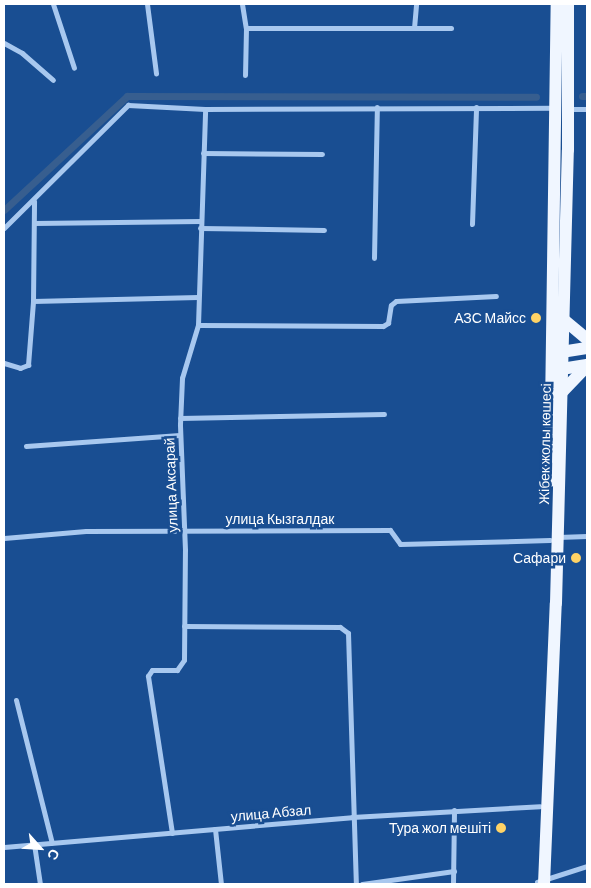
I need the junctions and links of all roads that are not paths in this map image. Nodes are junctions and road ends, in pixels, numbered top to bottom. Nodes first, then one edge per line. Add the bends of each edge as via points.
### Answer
1 (53, 4) edge
2 (147, 4) edge
3 (242, 4) edge
4 (416, 4) edge
5 (557, 4) edge
6 (568, 4) edge
7 (246, 28) junction
8 (414, 28) junction
9 (451, 28) dead end
10 (4, 43) edge
11 (74, 68) dead end
12 (156, 73) dead end
13 (245, 75) dead end
14 (52, 80) dead end
15 (377, 107) junction
16 (476, 107) junction
17 (560, 108) junction
18 (205, 109) junction
19 (587, 109) edge
20 (203, 152) junction
21 (322, 154) dead end
22 (34, 200) junction
23 (201, 221) junction
24 (34, 223) junction
25 (472, 224) dead end
26 (4, 228) edge
27 (200, 228) junction
28 (324, 230) dead end
29 (374, 258) dead end
30 (496, 296) dead end
31 (198, 297) junction
32 (33, 302) junction
33 (563, 319) junction
34 (198, 325) junction
35 (587, 339) edge
36 (587, 348) edge
37 (556, 353) junction
38 (4, 363) edge
39 (587, 366) edge
40 (556, 370) junction
41 (562, 392) junction
42 (384, 414) dead end
43 (180, 418) junction
44 (180, 435) junction
45 (26, 446) dead end
46 (182, 531) junction
47 (587, 536) edge
48 (4, 538) edge
49 (554, 538) junction
50 (184, 626) junction
51 (16, 700) dead end
52 (540, 806) junction
53 (454, 810) junction
54 (352, 817) junction
55 (215, 829) junction
56 (172, 833) junction
57 (52, 843) junction
58 (34, 844) junction
59 (4, 847) edge
60 (587, 866) edge
61 (454, 871) junction
62 (540, 883) edge
63 (40, 884) edge
64 (221, 884) edge
65 (356, 884) edge
66 (362, 884) edge
67 (453, 884) edge

1 - 11 street
2 - 12 street
3 - 7 street
4 - 8 street
5 - 17 main road, Жібек жолы көшесі
6 - 17 main road, Жібек жолы көшесі
7 - 8 street
7 - 13 street
8 - 9 street
10 - 14 street via 22,53
15 - 16 street
15 - 18 street
15 - 29 street
16 - 17 street
16 - 25 street
17 - 19 street
17 - 33 main road, Жібек жолы көшесі via 568,150
17 - 37 main road, Жібек жолы көшесі
18 - 20 street, улица Аксарай
18 - 22 street via 128,105
20 - 21 street
20 - 23 street, улица Аксарай
22 - 24 street
22 - 26 street
23 - 24 street
23 - 27 street, улица Аксарай
24 - 32 street
27 - 28 street
27 - 31 street, улица Аксарай
30 - 34 street via 396,300 391,305 388,324 383,326
31 - 32 street
31 - 34 street, улица Аксарай
32 - 38 street via 28,365 20,368
33 - 35 main road
33 - 37 main road, Жібек жолы көшесі
34 - 43 street, улица Аксарай via 182,378
36 - 37 main road
37 - 40 main road, Жібек жолы көшесі
39 - 40 main road
39 - 41 main road
40 - 41 main road, Жібек жолы көшесі
40 - 49 main road, Жібек жолы көшесі
41 - 49 main road, Жібек жолы көшесі
42 - 43 street
43 - 44 street, улица Аксарай
44 - 45 street
44 - 46 street, улица Аксарай
46 - 48 street, улица Кызгалдак via 86,531
46 - 49 street, улица Кызгалдак via 390,530 400,544
46 - 50 street, улица Аксарай via 185,550
47 - 49 street
49 - 52 main road, Жібек жолы көшесі
49 - 62 main road, Жібек жолы көшесі
50 - 54 street via 345,628 348,633
50 - 56 street, улица Аксарай via 182,665 177,670 152,670 148,676
51 - 57 street
52 - 53 street, улица Абзал
52 - 62 main road, Жібек жолы көшесі
53 - 54 street, улица Абзал
53 - 61 street
54 - 55 street, улица Абзал
54 - 65 street
55 - 56 street, улица Абзал
55 - 64 street
56 - 57 street, улица Абзал
57 - 58 street, улица Абзал
58 - 59 street, улица Абзал
58 - 63 street
60 - 62 street
61 - 66 street
61 - 67 street

